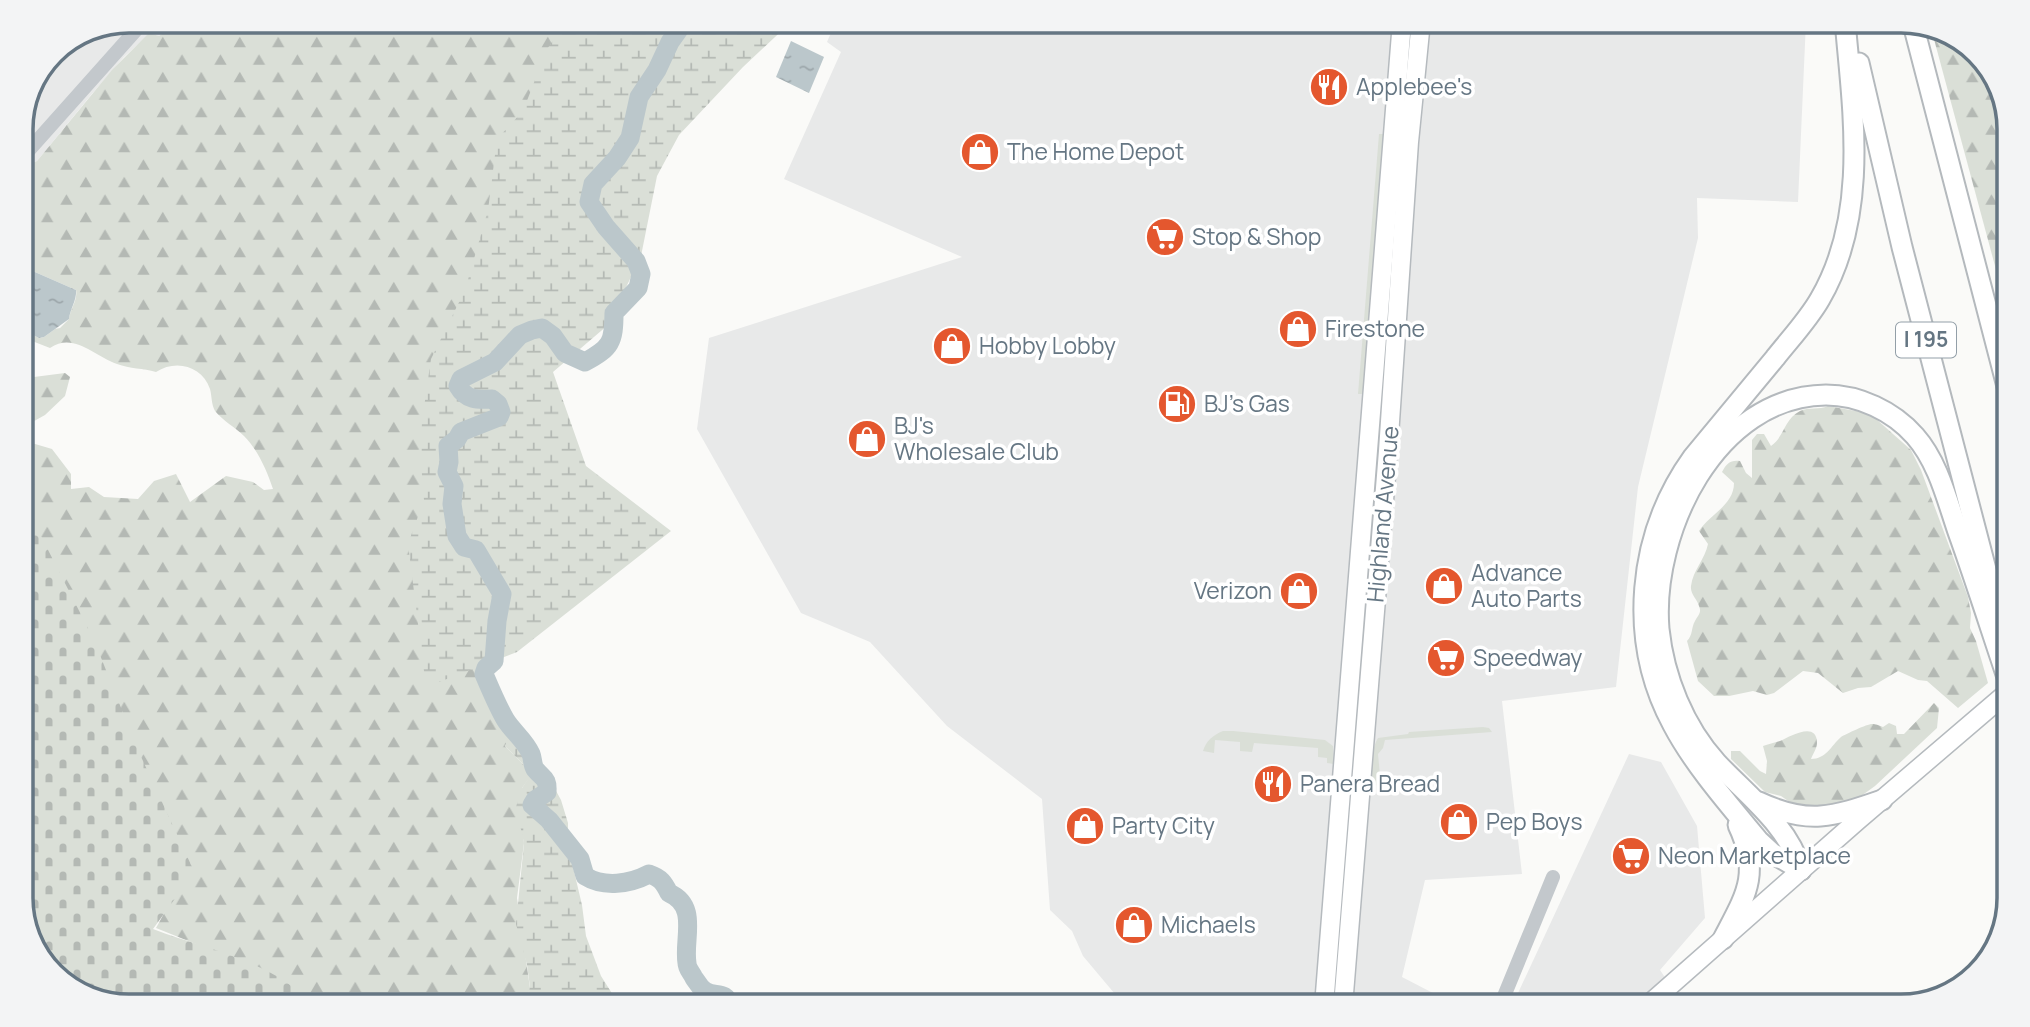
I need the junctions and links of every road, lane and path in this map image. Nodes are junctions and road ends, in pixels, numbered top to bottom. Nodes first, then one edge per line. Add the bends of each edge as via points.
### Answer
1 (133, 33) edge
2 (1401, 33) edge
3 (1420, 33) edge
4 (1849, 33) edge
5 (1851, 33) edge
6 (1916, 35) edge
7 (33, 146) edge
8 (1997, 348) edge
9 (1997, 612) edge
10 (1997, 648) edge
11 (1997, 702) edge
12 (1712, 782) junction
13 (1755, 800) junction
14 (1882, 800) junction
15 (1801, 870) junction
16 (1553, 877) dead end
17 (1723, 939) junction
18 (1325, 994) edge
19 (1344, 994) edge
20 (1505, 994) edge
21 (1661, 994) edge

1 - 7 street
2 - 18 main road, Highland Avenue
3 - 19 main road, Highland Avenue
4 - 12 highway via 1854,167 1847,225 1835,266 1809,315 1685,469 1661,515 1647,567 1644,626 1654,678 1672,725
5 - 9 highway, I 195
6 - 8 highway, I 195
10 - 13 highway via 1940,479 1915,436 1886,412 1852,398 1818,395 1795,399 1751,420 1706,466 1675,522 1661,570 1659,626 1670,681 1693,730
11 - 14 main road
12 - 15 highway via 1765,847
12 - 17 highway via 1739,827 1750,864 1745,895
13 - 14 highway via 1784,813 1818,817
13 - 15 highway via 1786,838
14 - 15 main road
15 - 17 main road
16 - 20 street
17 - 21 main road

